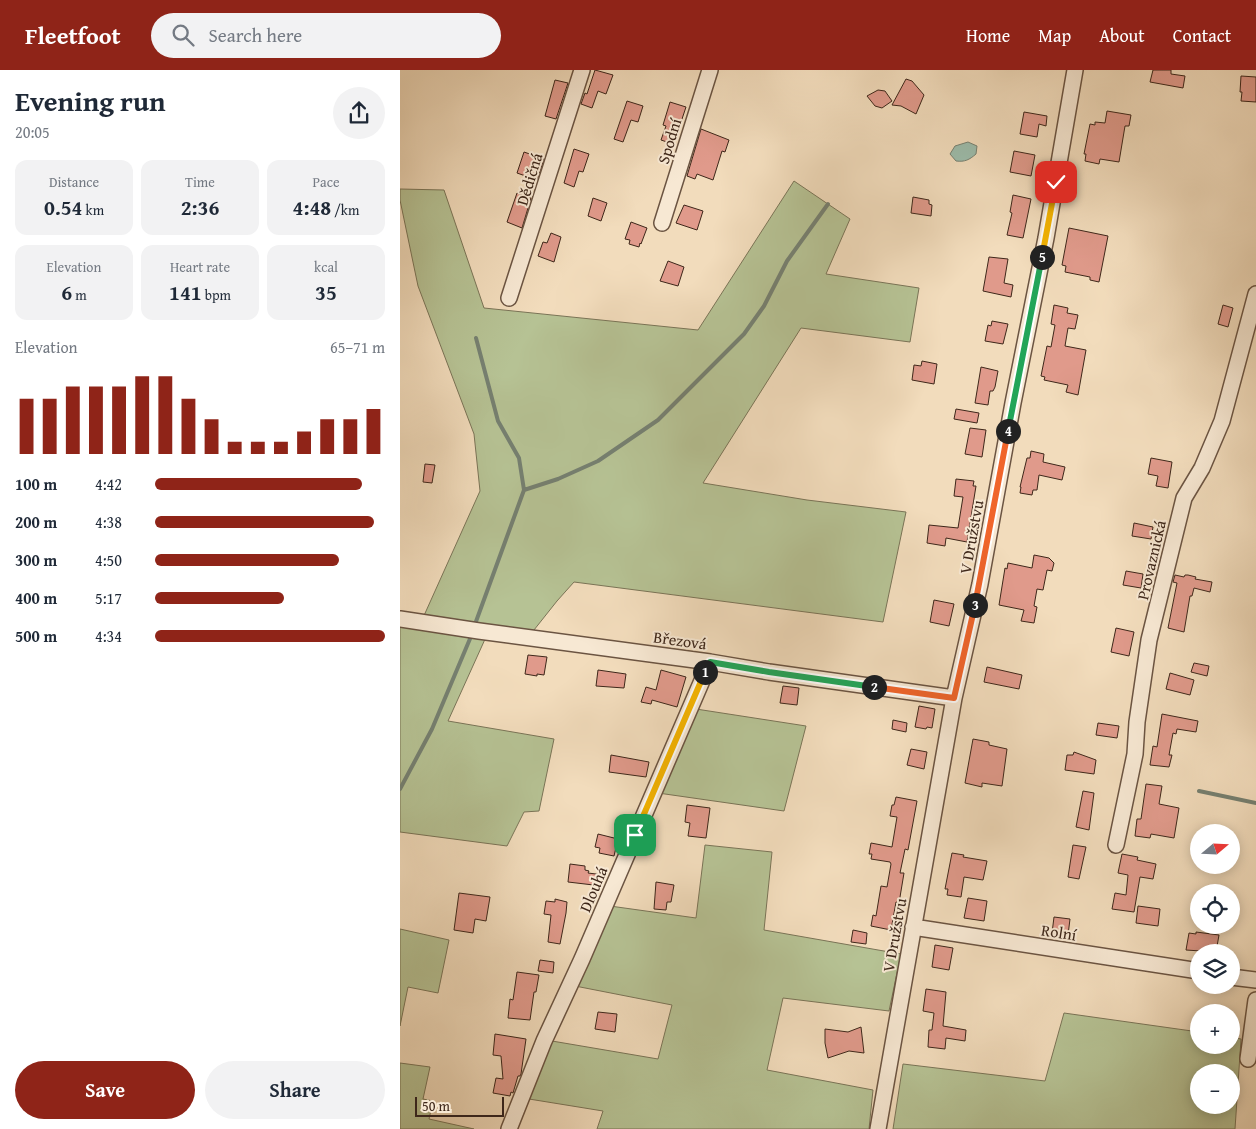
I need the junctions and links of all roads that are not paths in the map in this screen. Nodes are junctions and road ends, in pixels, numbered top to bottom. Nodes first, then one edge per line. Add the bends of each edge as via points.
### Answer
1 (582, 70) edge
2 (710, 70) edge
3 (1076, 70) edge
4 (662, 223) dead end
5 (1256, 294) edge
6 (509, 298) dead end
7 (400, 619) edge
8 (710, 662) junction
9 (954, 698) junction
10 (1116, 845) dead end
11 (913, 927) junction
12 (1190, 971) edge
13 (1240, 977) edge
14 (1256, 980) edge
15 (1256, 1000) edge
16 (1248, 1059) dead end
17 (509, 1129) edge
18 (878, 1129) edge

1 - 6 street, Dědičná
2 - 4 street, Spodní
3 - 9 street, V Družstvu via 980,584
5 - 10 street, Provaznická via 1222,421 1202,468 1184,498 1149,640 1135,754
7 - 8 street, Březová
8 - 9 street, Březová
8 - 17 street, Dlouhá via 544,1041
9 - 11 street, V Družstvu
11 - 12 street, Rolní
11 - 18 street, V Družstvu
13 - 14 street
15 - 16 street

